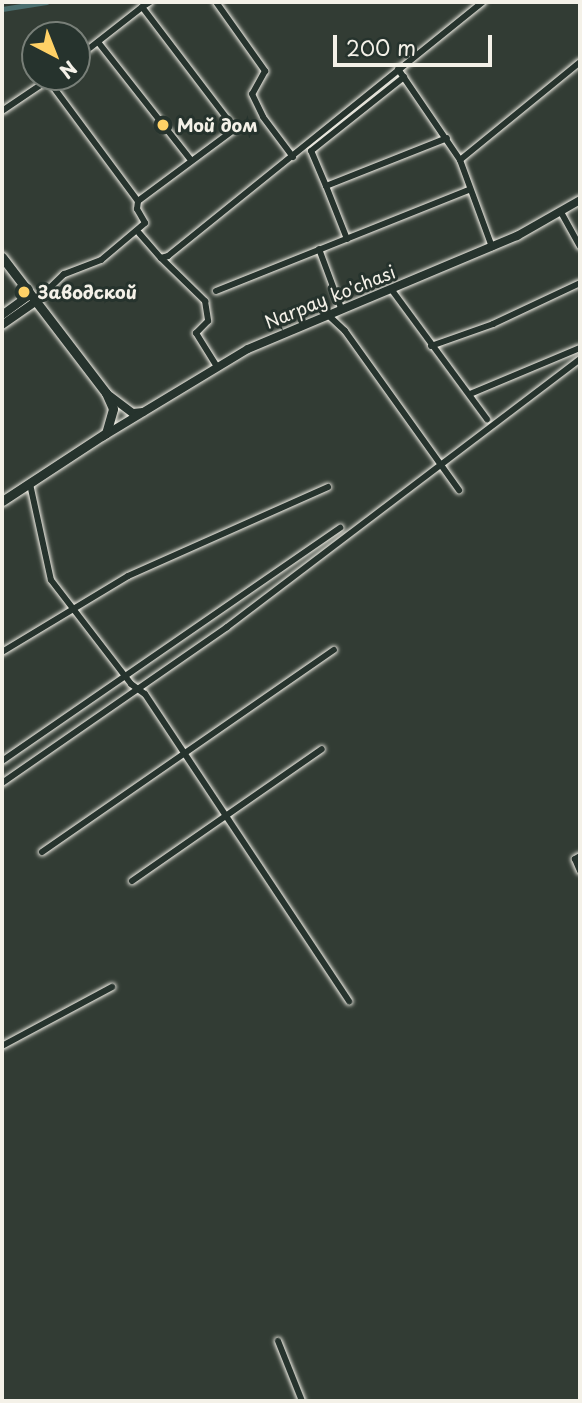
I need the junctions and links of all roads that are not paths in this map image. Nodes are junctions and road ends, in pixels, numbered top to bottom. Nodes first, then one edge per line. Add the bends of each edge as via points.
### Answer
1 (150, 2) edge
2 (216, 2) edge
3 (483, 2) edge
4 (142, 7) junction
5 (98, 41) junction
6 (91, 47) edge
7 (580, 62) edge
8 (398, 69) junction
9 (404, 77) junction
10 (31, 91) edge
11 (59, 91) edge
12 (2, 111) edge
13 (447, 138) junction
14 (293, 157) junction
15 (191, 160) junction
16 (460, 160) junction
17 (326, 186) junction
18 (469, 190) junction
19 (580, 200) edge
20 (138, 201) junction
21 (562, 214) junction
22 (139, 233) junction
23 (347, 239) junction
24 (580, 246) edge
25 (492, 247) junction
26 (319, 249) junction
27 (2, 257) edge
28 (161, 258) junction
29 (580, 282) edge
30 (391, 289) junction
31 (216, 291) dead end
32 (32, 298) junction
33 (341, 308) junction
34 (2, 315) edge
35 (326, 315) junction
36 (2, 325) edge
37 (431, 346) junction
38 (580, 348) edge
39 (580, 359) edge
40 (216, 366) junction
41 (106, 393) junction
42 (470, 394) junction
43 (149, 410) junction
44 (487, 419) dead end
45 (100, 438) junction
46 (441, 466) junction
47 (30, 484) junction
48 (327, 487) dead end
49 (459, 490) dead end
50 (2, 501) edge
51 (340, 528) dead end
52 (74, 609) junction
53 (334, 650) dead end
54 (2, 652) edge
55 (125, 675) junction
56 (140, 690) junction
57 (322, 749) dead end
58 (184, 752) junction
59 (2, 761) edge
60 (2, 783) edge
61 (224, 816) junction
62 (42, 852) dead end
63 (580, 856) edge
64 (580, 871) edge
65 (132, 881) dead end
66 (112, 987) dead end
67 (349, 1001) dead end
68 (2, 1046) edge
69 (278, 1341) dead end
70 (302, 1401) edge

1 - 4 street
2 - 14 street via 265,71 252,94 262,117
3 - 8 street
4 - 5 street
4 - 15 street via 235,129
5 - 6 street
5 - 15 street
7 - 16 street
8 - 9 street
8 - 14 street
9 - 13 street
9 - 17 street via 312,151
10 - 12 street
11 - 20 street
13 - 16 street
13 - 17 street
14 - 28 street via 216,221
15 - 20 street
16 - 18 street
17 - 23 street
18 - 23 street
18 - 25 street
19 - 21 street, Narpay ko'chasi
20 - 22 street via 145,223
21 - 24 street
21 - 25 street, Narpay ko'chasi
22 - 28 street
22 - 32 street via 101,260 64,274
23 - 26 street
25 - 30 street, Narpay ko'chasi
26 - 31 street
26 - 33 street
27 - 32 main road
28 - 40 street via 205,301 208,321 196,333
29 - 37 street via 492,324
30 - 33 street, Narpay ko'chasi
30 - 37 street
32 - 34 street
32 - 36 street
32 - 41 main road
33 - 35 street, Narpay ko'chasi
35 - 40 street, Narpay ko'chasi
35 - 46 street via 345,331
37 - 42 street
38 - 42 street
39 - 46 street
40 - 43 street, Narpay ko'chasi
41 - 43 street via 132,413
41 - 45 main road, Narpay ko'chasi via 113,417
42 - 44 street
43 - 45 street, Narpay ko'chasi
45 - 47 main road, Narpay ko'chasi
46 - 49 street
46 - 56 street
47 - 50 main road, Narpay ko'chasi
47 - 52 street via 46,569
48 - 52 street via 148,566
51 - 55 street
52 - 54 street
52 - 55 street
53 - 58 street
55 - 56 street
55 - 59 street
56 - 58 street
56 - 60 street
57 - 61 street
58 - 61 street
58 - 62 street
61 - 65 street
61 - 67 street
63 - 64 street via 575,859
66 - 68 street
69 - 70 street

